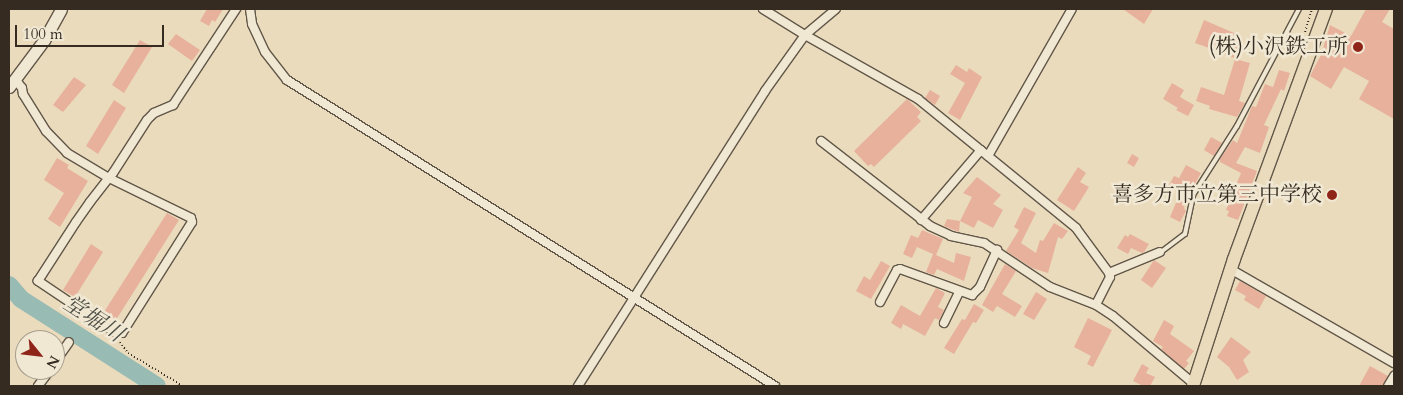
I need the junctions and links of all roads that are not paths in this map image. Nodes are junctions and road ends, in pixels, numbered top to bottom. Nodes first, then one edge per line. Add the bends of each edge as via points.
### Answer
1 (61, 9) edge
2 (236, 9) edge
3 (250, 9) edge
4 (763, 9) edge
5 (836, 9) edge
6 (1072, 9) edge
7 (1299, 9) edge
8 (1326, 9) edge
9 (805, 35) junction
10 (12, 83) edge
11 (821, 141) dead end
12 (981, 150) junction
13 (988, 156) junction
14 (109, 178) junction
15 (921, 220) junction
16 (997, 250) junction
17 (1160, 252) joint
18 (1232, 270) junction
19 (1109, 273) junction
20 (960, 292) junction
21 (634, 298) junction
22 (880, 302) dead end
23 (1096, 305) junction
24 (944, 323) dead end
25 (69, 342) dead end
26 (65, 348) edge
27 (1394, 363) edge
28 (1394, 376) edge
29 (1194, 385) edge
30 (578, 386) edge
31 (775, 386) edge
32 (1388, 386) edge

1 - 10 main road via 44,40
2 - 14 street via 172,105 147,120
3 - 21 street via 252,24 265,52 287,80
4 - 9 street
5 - 9 street
6 - 13 street
7 - 17 lane via 1237,126 1193,195 1185,234
8 - 18 highway
9 - 12 street via 918,99
9 - 21 street via 765,91
10 - 14 street via 22,88 46,131 59,146
11 - 15 street
12 - 13 street
12 - 15 street
13 - 19 street via 1076,228
14 - 14 street via 191,218 192,222 124,331 119,334 38,281
15 - 16 street via 943,233 984,243
16 - 20 street via 975,293 967,295
16 - 23 street via 1050,287
17 - 19 street
18 - 27 street
18 - 29 highway
19 - 23 street via 1110,278
20 - 22 street via 900,269
20 - 24 street
21 - 30 street
21 - 31 street
23 - 29 street
25 - 26 street
28 - 32 street

